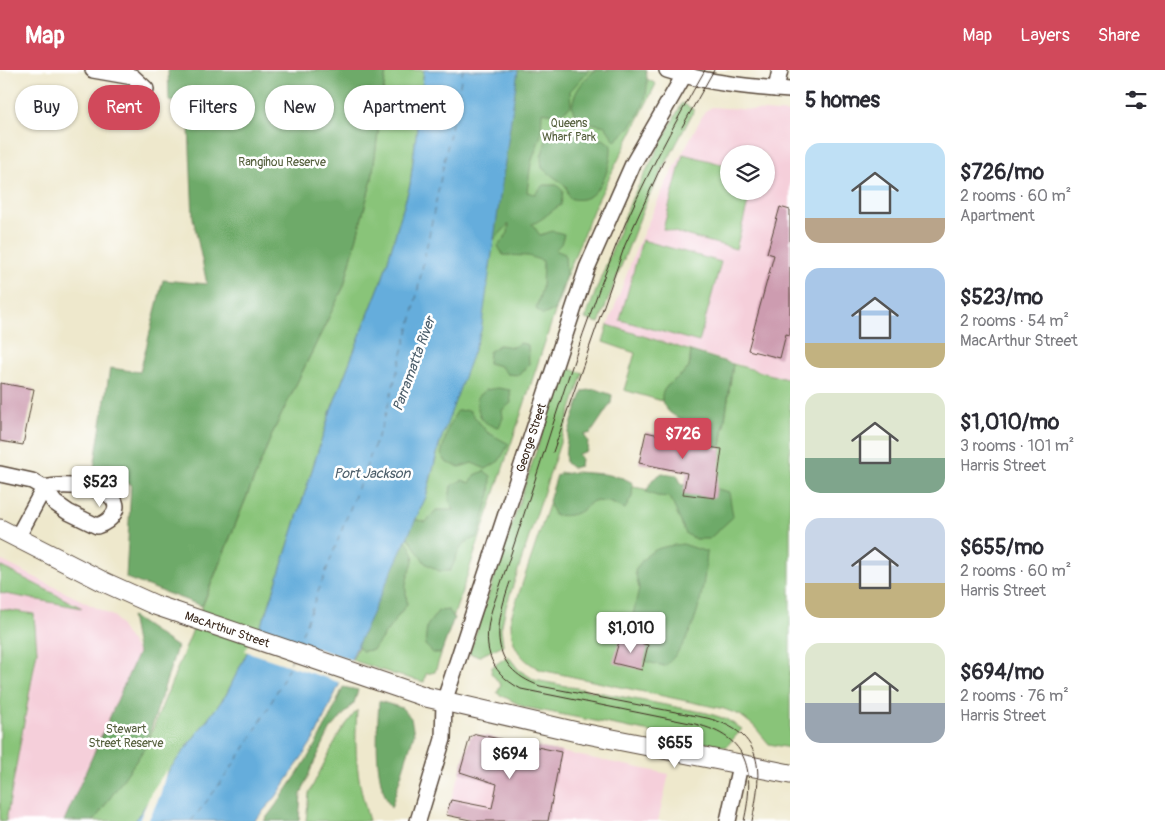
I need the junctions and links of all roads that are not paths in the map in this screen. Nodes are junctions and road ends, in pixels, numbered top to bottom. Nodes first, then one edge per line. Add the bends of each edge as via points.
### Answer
1 (93, 70) edge
2 (667, 70) edge
3 (780, 70) edge
4 (685, 73) edge
5 (142, 85) edge
6 (783, 89) edge
7 (0, 474) edge
8 (0, 530) edge
9 (17, 538) junction
10 (444, 702) junction
11 (740, 765) junction
12 (790, 774) edge
13 (418, 821) edge
14 (728, 821) edge

1 - 5 street via 133,77
2 - 4 street
3 - 6 street
4 - 6 street via 723,83
4 - 10 street, George Street via 633,164 587,268
7 - 9 street via 32,481 44,488
8 - 9 main road, MacArthur Street
9 - 10 main road, MacArthur Street via 155,604
10 - 11 main road, MacArthur Street
10 - 13 street, George Street via 443,739
11 - 12 main road, MacArthur Street
11 - 14 street

